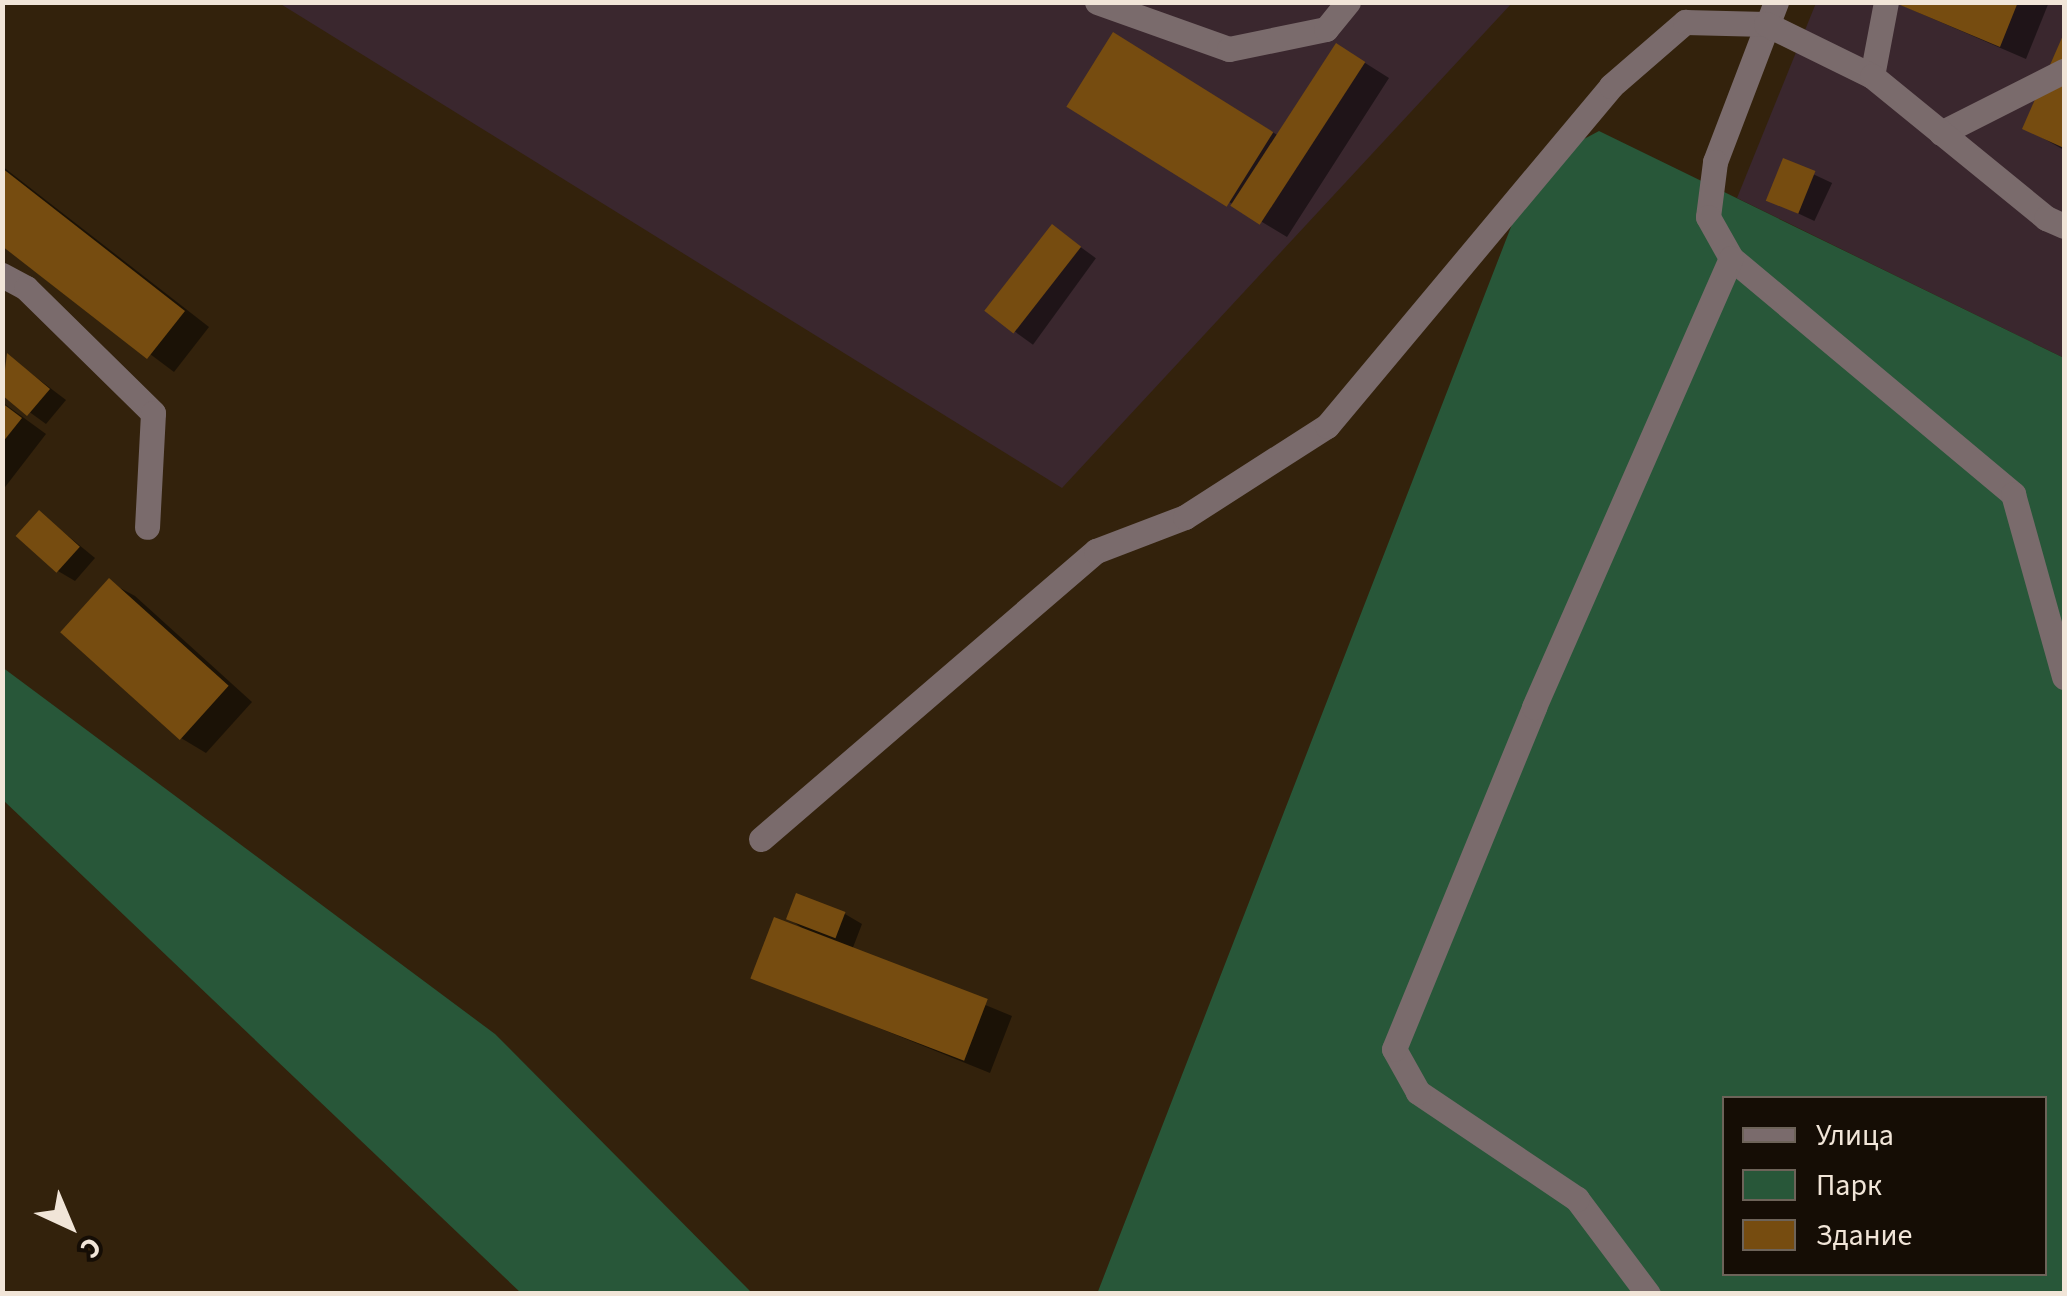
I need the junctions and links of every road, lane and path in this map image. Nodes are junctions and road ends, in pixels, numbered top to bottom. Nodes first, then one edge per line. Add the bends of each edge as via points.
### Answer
1 (1097, 2) edge
2 (1348, 2) edge
3 (1886, 2) edge
4 (1771, 13) edge
5 (2064, 70) edge
6 (1872, 76) junction
7 (1941, 132) junction
8 (2055, 222) edge
9 (2064, 245) edge
10 (1731, 258) junction
11 (2, 275) edge
12 (147, 527) dead end
13 (2064, 677) edge
14 (761, 840) dead end
15 (1648, 1294) edge

1 - 2 lane via 1229,49 1326,29
3 - 6 lane
4 - 6 lane
4 - 10 lane via 1715,162 1708,217
4 - 14 lane via 1684,22 1611,86 1327,426 1185,517 1096,552
5 - 7 lane
6 - 7 lane
7 - 8 lane
8 - 9 lane
10 - 13 lane via 2014,494
10 - 15 lane via 1534,707 1394,1048 1418,1092 1577,1199
11 - 12 lane via 26,288 152,413

